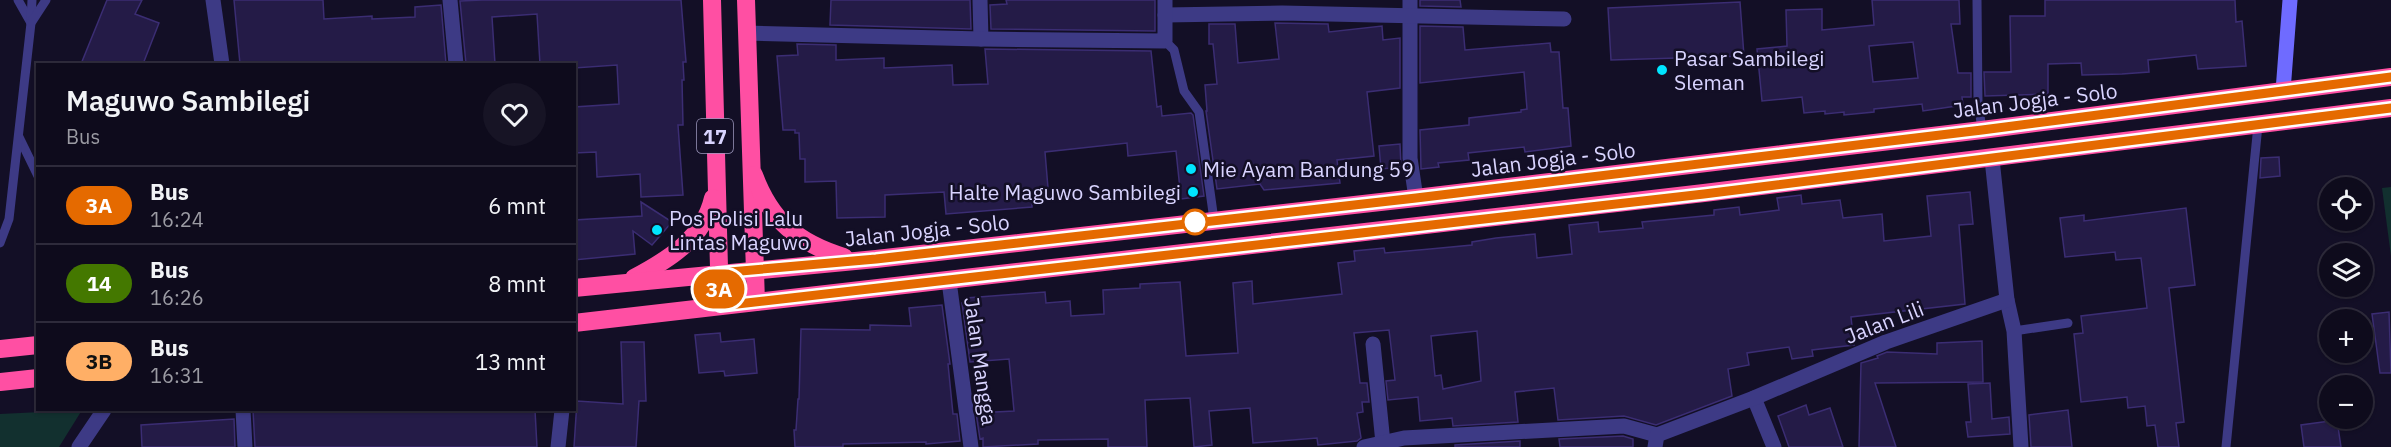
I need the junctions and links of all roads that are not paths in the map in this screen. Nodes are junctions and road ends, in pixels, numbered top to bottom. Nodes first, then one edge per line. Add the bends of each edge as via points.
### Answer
1 (18, 0) edge
2 (32, 0) edge
3 (46, 0) edge
4 (213, 0) edge
5 (450, 0) edge
6 (712, 0) edge
7 (746, 0) edge
8 (980, 0) edge
9 (1977, 0) edge
10 (2290, 0) edge
11 (1165, 7) edge
12 (1282, 7) edge
13 (1410, 8) edge
14 (1564, 20) dead end
15 (31, 23) junction
16 (747, 33) junction
17 (981, 39) junction
18 (1164, 41) junction
19 (222, 63) edge
20 (456, 63) edge
21 (2391, 77) edge
22 (2283, 91) junction
23 (2391, 108) edge
24 (2258, 125) junction
25 (1982, 130) junction
26 (19, 137) junction
27 (1992, 159) junction
28 (751, 167) junction
29 (36, 172) edge
30 (716, 181) junction
31 (1416, 198) junction
32 (1214, 220) junction
33 (0, 243) edge
34 (863, 260) junction
35 (754, 269) junction
36 (718, 273) junction
37 (627, 281) junction
38 (949, 281) junction
39 (576, 288) edge
40 (2007, 300) junction
41 (756, 302) junction
42 (720, 306) junction
43 (576, 323) edge
44 (2068, 323) dead end
45 (2014, 331) junction
46 (1374, 344) dead end
47 (36, 345) edge
48 (0, 349) edge
49 (36, 378) edge
50 (0, 382) edge
51 (1754, 398) junction
52 (103, 411) edge
53 (243, 411) edge
54 (562, 411) edge
55 (1656, 441) edge
56 (1388, 444) edge
57 (79, 447) edge
58 (245, 447) edge
59 (558, 447) edge
60 (971, 447) edge
61 (1364, 447) edge
62 (1774, 447) edge
63 (2021, 447) edge
64 (2226, 447) edge

1 - 15 lane
2 - 15 lane
3 - 15 lane
4 - 19 street
5 - 20 street
6 - 30 highway, 17
7 - 16 highway, 17
8 - 17 street
9 - 25 lane
10 - 22 street
11 - 12 street
11 - 18 street
12 - 13 street
13 - 14 street
13 - 31 street via 1410,158
15 - 26 lane
16 - 17 street
16 - 28 highway, 17
17 - 18 street
18 - 32 lane via 1174,50 1184,91 1199,112
21 - 22 highway, Jalan Jogja - Solo
22 - 25 highway, Jalan Jogja - Solo
23 - 24 highway
24 - 27 highway
24 - 64 lane
25 - 31 highway, Jalan Jogja - Solo
26 - 29 lane
26 - 33 lane via 9,219
27 - 38 highway
27 - 40 street
28 - 34 highway via 770,207 786,227 822,250
28 - 35 highway, 17
30 - 36 highway, 17
30 - 37 highway via 711,205 689,241 672,257
31 - 32 highway, Jalan Jogja - Solo
32 - 34 highway, Jalan Jogja - Solo
34 - 35 highway, Jalan Jogja - Solo
35 - 36 highway, Jalan Jogja - Solo
35 - 41 highway
36 - 37 highway, Jalan Jogja - Solo
36 - 42 highway, 17
37 - 39 highway, Jalan Jogja - Solo
38 - 41 highway
38 - 60 street, Jalan Mangga
40 - 45 street
40 - 51 street, Jalan Lili via 1886,342
41 - 42 highway
42 - 43 highway
44 - 45 lane
45 - 63 street
46 - 56 street
47 - 48 highway
49 - 50 highway
51 - 55 street, Jalan Lili
51 - 62 street
52 - 57 street
53 - 58 street
54 - 59 street
55 - 56 street via 1624,426 1404,438
56 - 61 street

